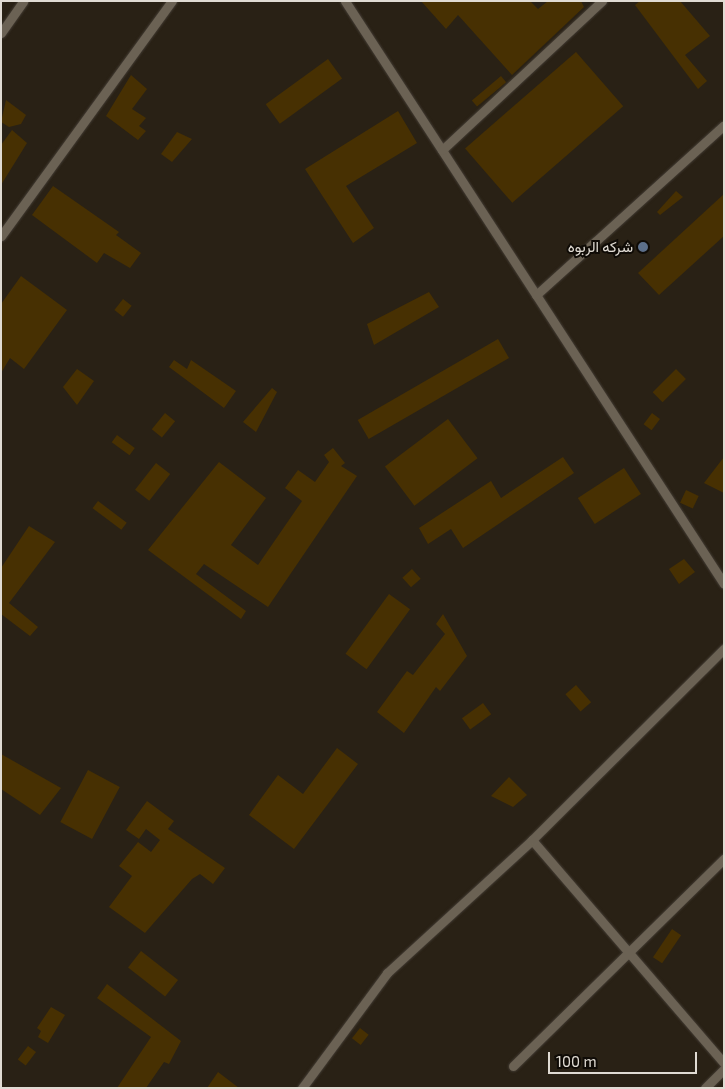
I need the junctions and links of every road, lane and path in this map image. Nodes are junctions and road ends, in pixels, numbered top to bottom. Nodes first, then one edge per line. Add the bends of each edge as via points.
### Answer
1 (23, 1) edge
2 (172, 1) edge
3 (345, 1) edge
4 (602, 1) edge
5 (1, 33) edge
6 (724, 125) edge
7 (442, 150) junction
8 (1, 236) edge
9 (536, 295) junction
10 (724, 584) edge
11 (724, 650) edge
12 (532, 840) junction
13 (724, 859) edge
14 (628, 953) junction
15 (724, 1063) edge
16 (513, 1066) dead end
17 (724, 1069) edge
18 (302, 1088) edge
19 (705, 1088) edge

1 - 5 street
2 - 8 street
3 - 7 street
4 - 7 street
6 - 9 street
7 - 9 street
9 - 10 street
11 - 12 street
12 - 14 street
12 - 18 street via 387,973
13 - 14 street
14 - 15 street
14 - 16 street
17 - 19 street

